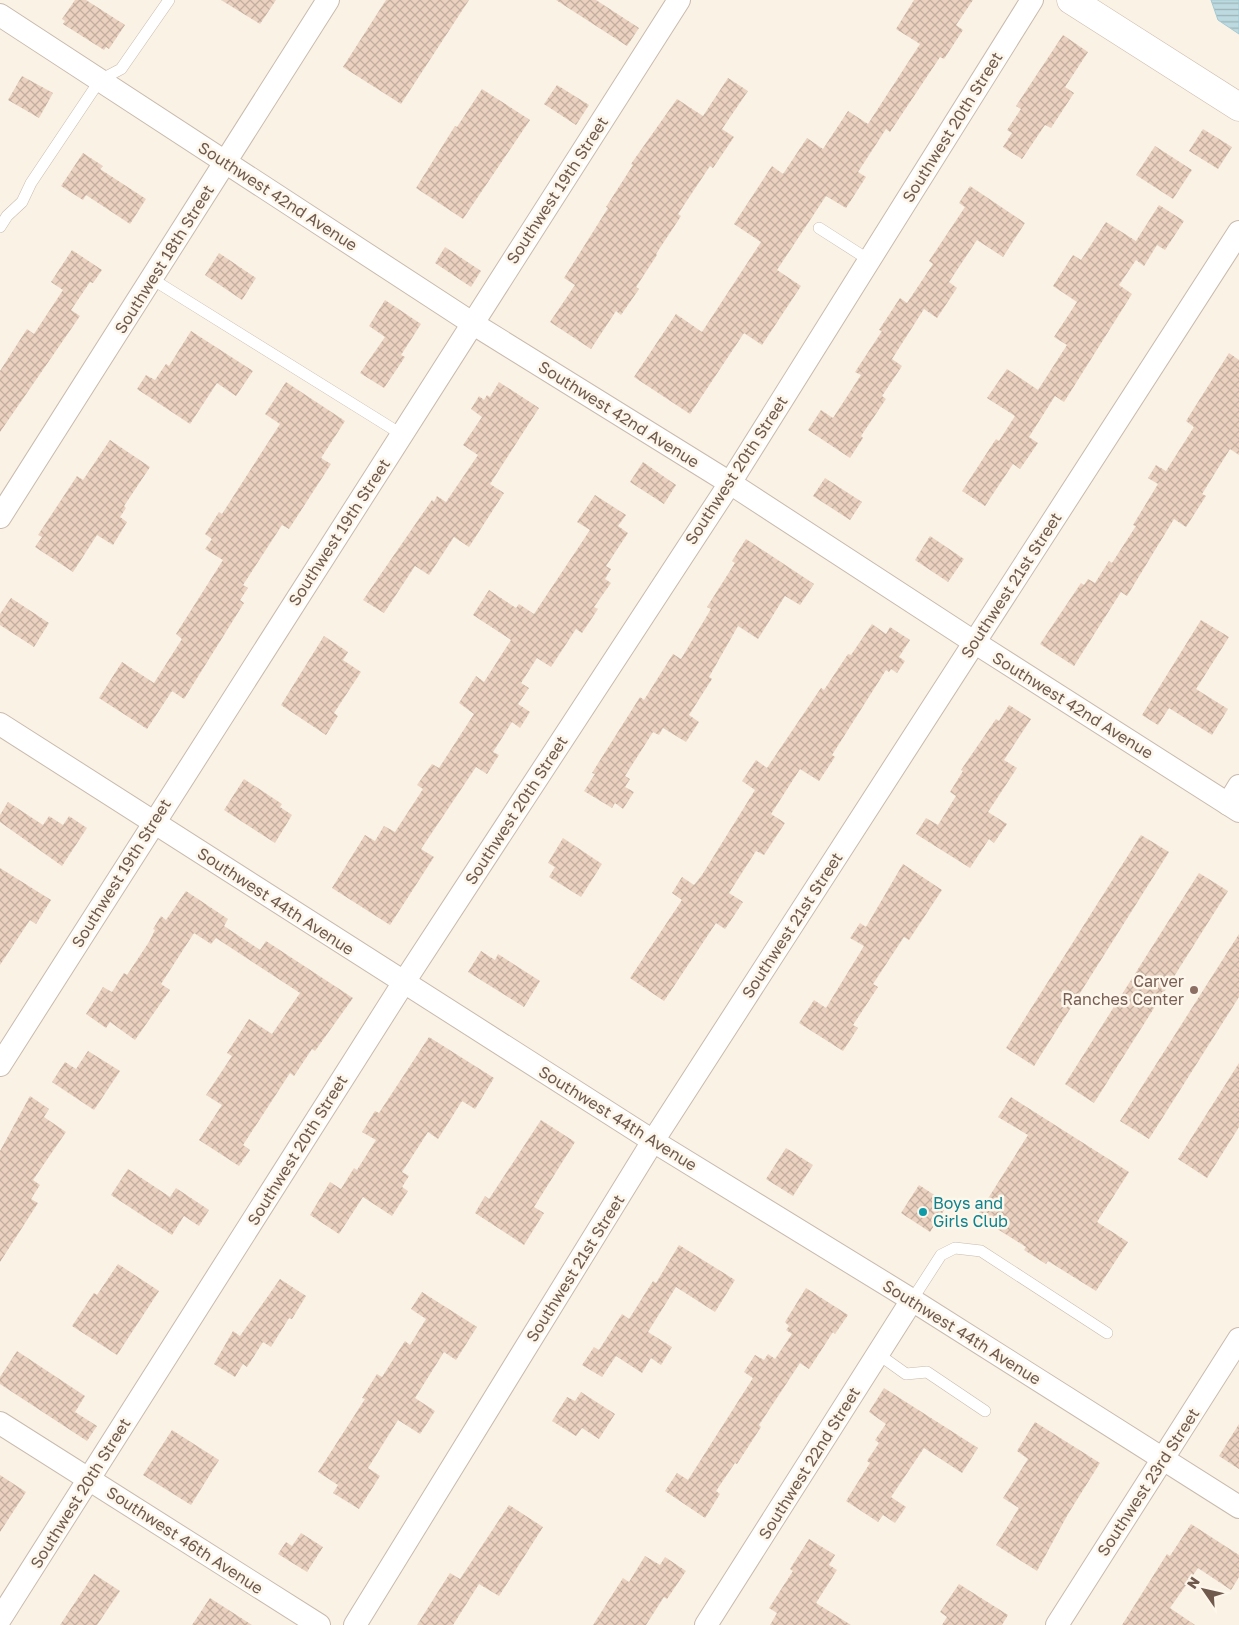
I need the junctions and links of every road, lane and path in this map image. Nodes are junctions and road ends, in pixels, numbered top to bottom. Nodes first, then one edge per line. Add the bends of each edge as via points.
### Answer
1 (169, 0) edge
2 (328, 0) edge
3 (679, 0) edge
4 (1032, 0) edge
5 (1071, 0) edge
6 (0, 15) edge
7 (100, 80) junction
8 (1239, 107) edge
9 (226, 162) junction
10 (0, 227) edge
11 (818, 228) dead end
12 (1239, 232) edge
13 (869, 260) junction
14 (152, 279) junction
15 (472, 323) junction
16 (401, 434) junction
17 (730, 483) junction
18 (0, 517) edge
19 (974, 642) junction
20 (0, 724) edge
21 (1235, 800) edge
22 (154, 822) junction
23 (404, 982) junction
24 (0, 1065) edge
25 (653, 1141) junction
26 (912, 1300) junction
27 (1107, 1333) dead end
28 (1239, 1340) edge
29 (878, 1354) junction
30 (985, 1411) dead end
31 (0, 1423) edge
32 (1164, 1459) junction
33 (89, 1479) junction
34 (1239, 1507) edge
35 (0, 1619) edge
36 (319, 1625) edge
37 (355, 1625) edge
38 (706, 1625) edge
39 (1057, 1625) edge

1 - 7 lane via 121,69
2 - 9 street, Southwest 18th Street
3 - 15 street, Southwest 19th Street
4 - 13 street, Southwest 20th Street
5 - 8 street
6 - 7 street, Southwest 42nd Avenue
7 - 9 street, Southwest 42nd Avenue
7 - 10 lane via 30,183 22,202
9 - 14 street, Southwest 18th Street
9 - 15 street, Southwest 42nd Avenue
11 - 13 lane
12 - 19 street, Southwest 21st Street
13 - 17 street, Southwest 20th Street
14 - 16 lane
14 - 18 street, Southwest 18th Street
15 - 16 street, Southwest 19th Street
15 - 17 street, Southwest 42nd Avenue
16 - 22 street, Southwest 19th Street
17 - 19 street, Southwest 42nd Avenue
17 - 23 street, Southwest 20th Street
19 - 21 street, Southwest 42nd Avenue
19 - 25 street, Southwest 21st Street
20 - 22 street, Southwest 44th Avenue
22 - 23 street, Southwest 44th Avenue
22 - 24 street, Southwest 19th Street
23 - 25 street, Southwest 44th Avenue
23 - 33 street, Southwest 20th Street
25 - 26 street, Southwest 44th Avenue
25 - 37 street, Southwest 21st Street
26 - 27 lane via 941,1255 955,1248 981,1251
26 - 29 street, Southwest 22nd Street
26 - 32 street, Southwest 44th Avenue
28 - 32 street, Southwest 23rd Street
29 - 30 lane via 906,1374 927,1372
29 - 38 street, Southwest 22nd Street
31 - 33 street, Southwest 46th Avenue
32 - 34 street, Southwest 44th Avenue
32 - 39 street, Southwest 23rd Street
33 - 35 street, Southwest 20th Street
33 - 36 street, Southwest 46th Avenue

